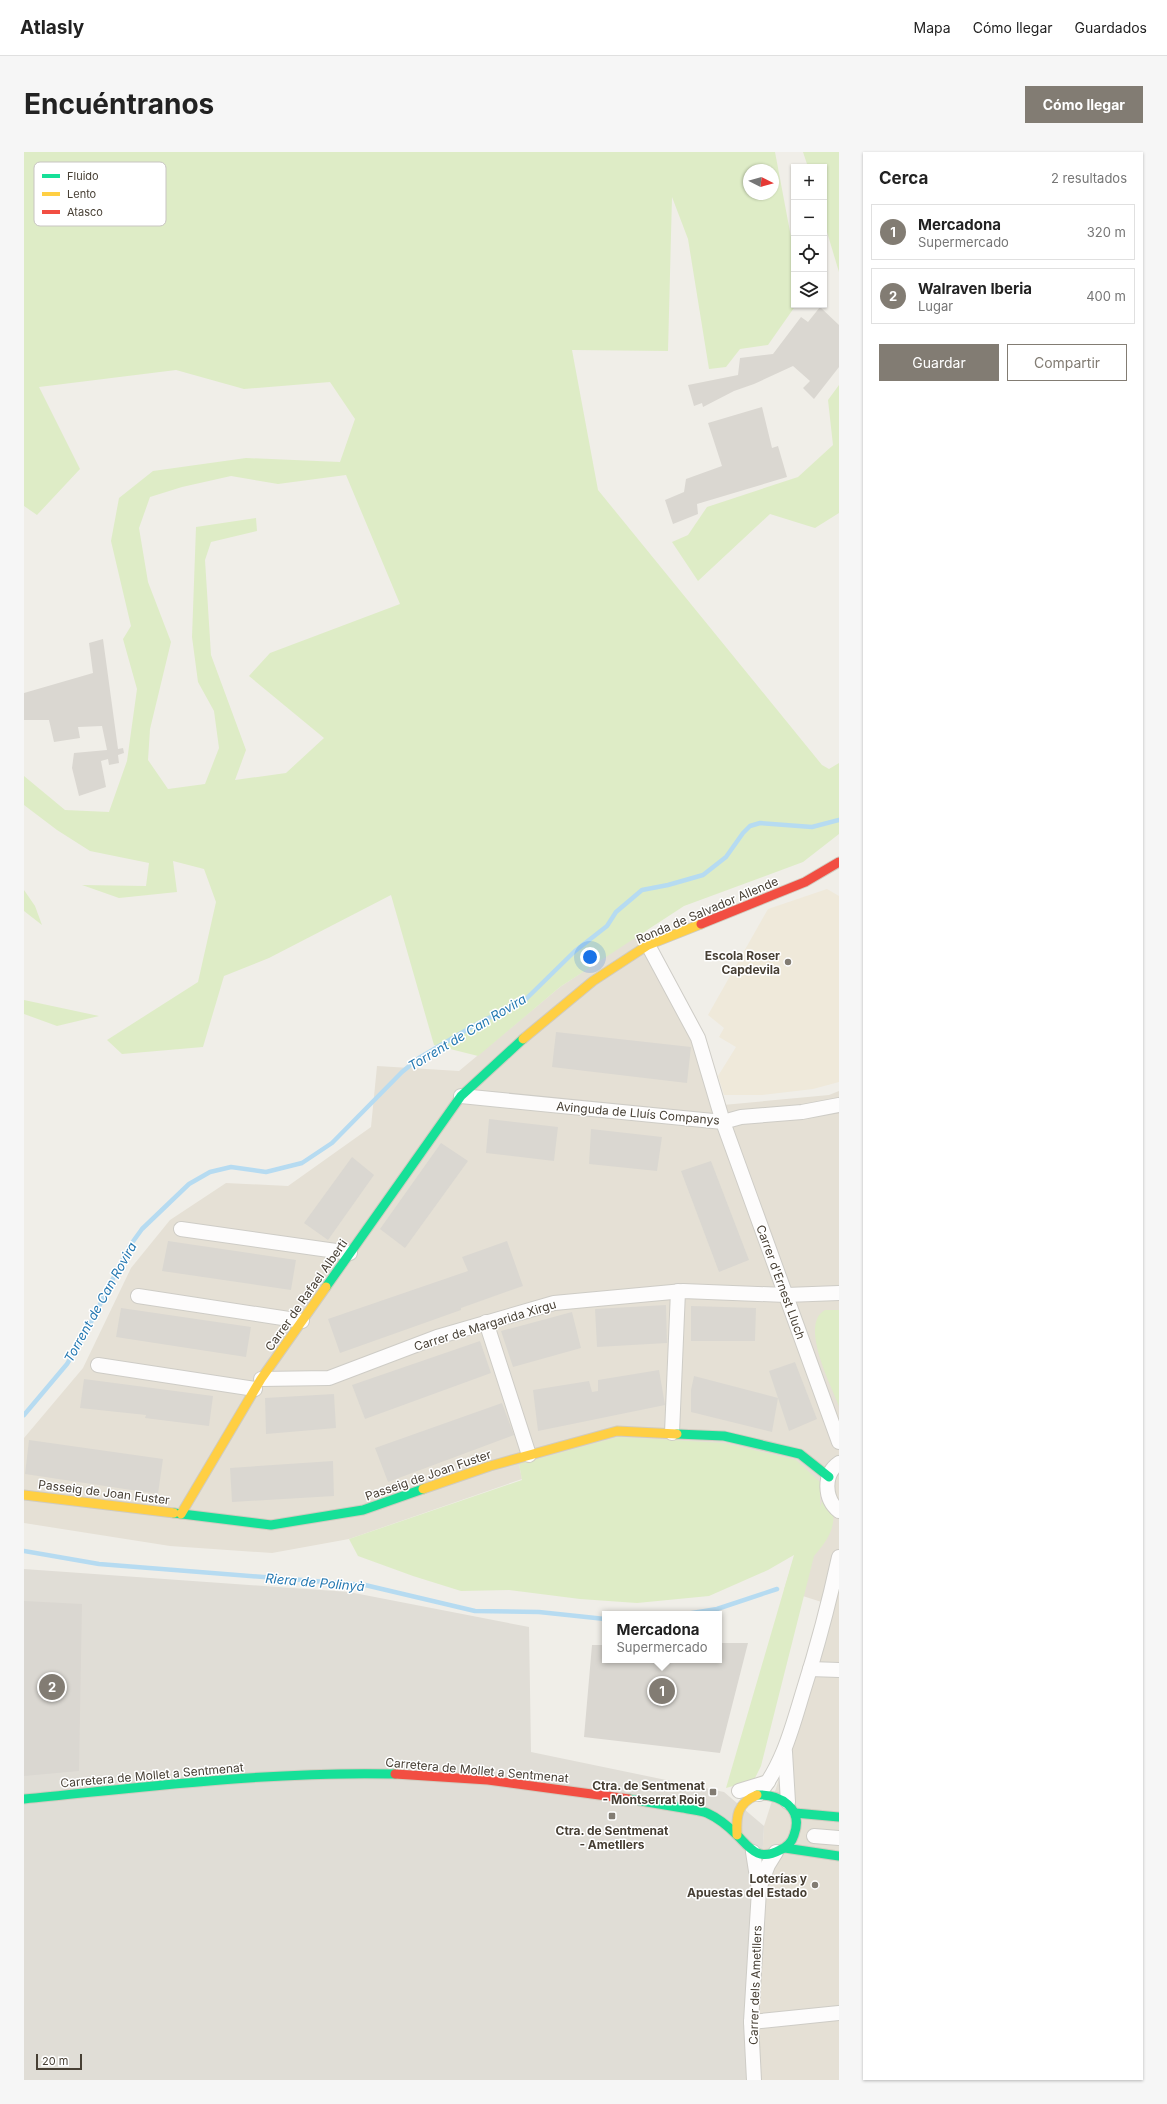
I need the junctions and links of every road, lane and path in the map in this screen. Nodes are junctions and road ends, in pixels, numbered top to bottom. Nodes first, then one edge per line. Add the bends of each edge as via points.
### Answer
1 (839, 862) edge
2 (648, 945) junction
3 (461, 1096) junction
4 (839, 1105) edge
5 (722, 1122) junction
6 (181, 1229) dead end
7 (350, 1253) junction
8 (678, 1291) junction
9 (839, 1293) edge
10 (786, 1295) junction
11 (138, 1296) dead end
12 (302, 1321) junction
13 (486, 1322) junction
14 (98, 1365) dead end
15 (258, 1384) junction
16 (672, 1433) junction
17 (839, 1442) edge
18 (529, 1455) junction
19 (839, 1463) edge
20 (828, 1477) junction
21 (24, 1495) edge
22 (839, 1511) edge
23 (181, 1514) junction
24 (839, 1557) edge
25 (835, 1596) edge
26 (810, 1670) junction
27 (839, 1670) edge
28 (785, 1751) junction
29 (768, 1782) junction
30 (739, 1791) dead end
31 (759, 1794) junction
32 (24, 1799) edge
33 (792, 1808) junction
34 (839, 1817) edge
35 (737, 1835) junction
36 (814, 1836) dead end
37 (839, 1838) edge
38 (781, 1850) junction
39 (753, 1852) junction
40 (839, 1856) edge
41 (759, 1890) junction
42 (839, 2013) edge
43 (751, 2022) junction
44 (754, 2080) edge

1 - 2 street, Ronda de Salvador Allende via 806,882
2 - 3 street, Ronda de Salvador Allende via 593,981 535,1028
2 - 5 street, Carrer d'Ernest Lluch via 698,1038
3 - 5 street, Avinguda de Lluís Companys
3 - 7 street, Carrer de Rafael Alberti
4 - 5 street, Avinguda de Lluís Companys via 802,1112 741,1117
5 - 10 street, Carrer d'Ernest Lluch
6 - 7 street
7 - 12 street, Carrer de Rafael Alberti
8 - 10 street, Carrer de Margarida Xirgu
8 - 13 street, Carrer de Margarida Xirgu via 554,1303
8 - 16 street
9 - 10 street, Carrer de Margarida Xirgu
10 - 17 street, Carrer d'Ernest Lluch
11 - 12 street
12 - 15 street, Carrer de Rafael Alberti
13 - 15 street, Carrer de Margarida Xirgu via 437,1337 329,1378
13 - 18 street
14 - 15 street, Carrer de Margarida Xirgu
15 - 23 street, Carrer de Rafael Alberti
16 - 18 street, Passeig de Joan Fuster via 617,1431
16 - 20 street, Passeig de Joan Fuster via 724,1436 800,1454
18 - 23 street, Passeig de Joan Fuster via 348,1513 271,1525
19 - 20 street
20 - 22 street via 829,1498
21 - 23 street, Passeig de Joan Fuster
24 - 25 street
25 - 26 street
26 - 27 street
26 - 28 street
28 - 29 street
28 - 33 street
29 - 30 street
29 - 31 street
31 - 33 street via 776,1794
31 - 35 street via 736,1809
32 - 35 street, Carretera de Mollet a Sentmenat via 281,1776 358,1773 443,1777 572,1790 714,1812
33 - 34 street
33 - 38 street via 797,1822 796,1832
35 - 39 street via 745,1847
36 - 37 street
38 - 39 street via 762,1854
38 - 40 street
38 - 41 street, Carrer dels Ametllers via 768,1865
39 - 41 street, Carrer dels Ametllers
41 - 43 street, Carrer dels Ametllers
42 - 43 street
43 - 44 street, Carrer dels Ametllers

